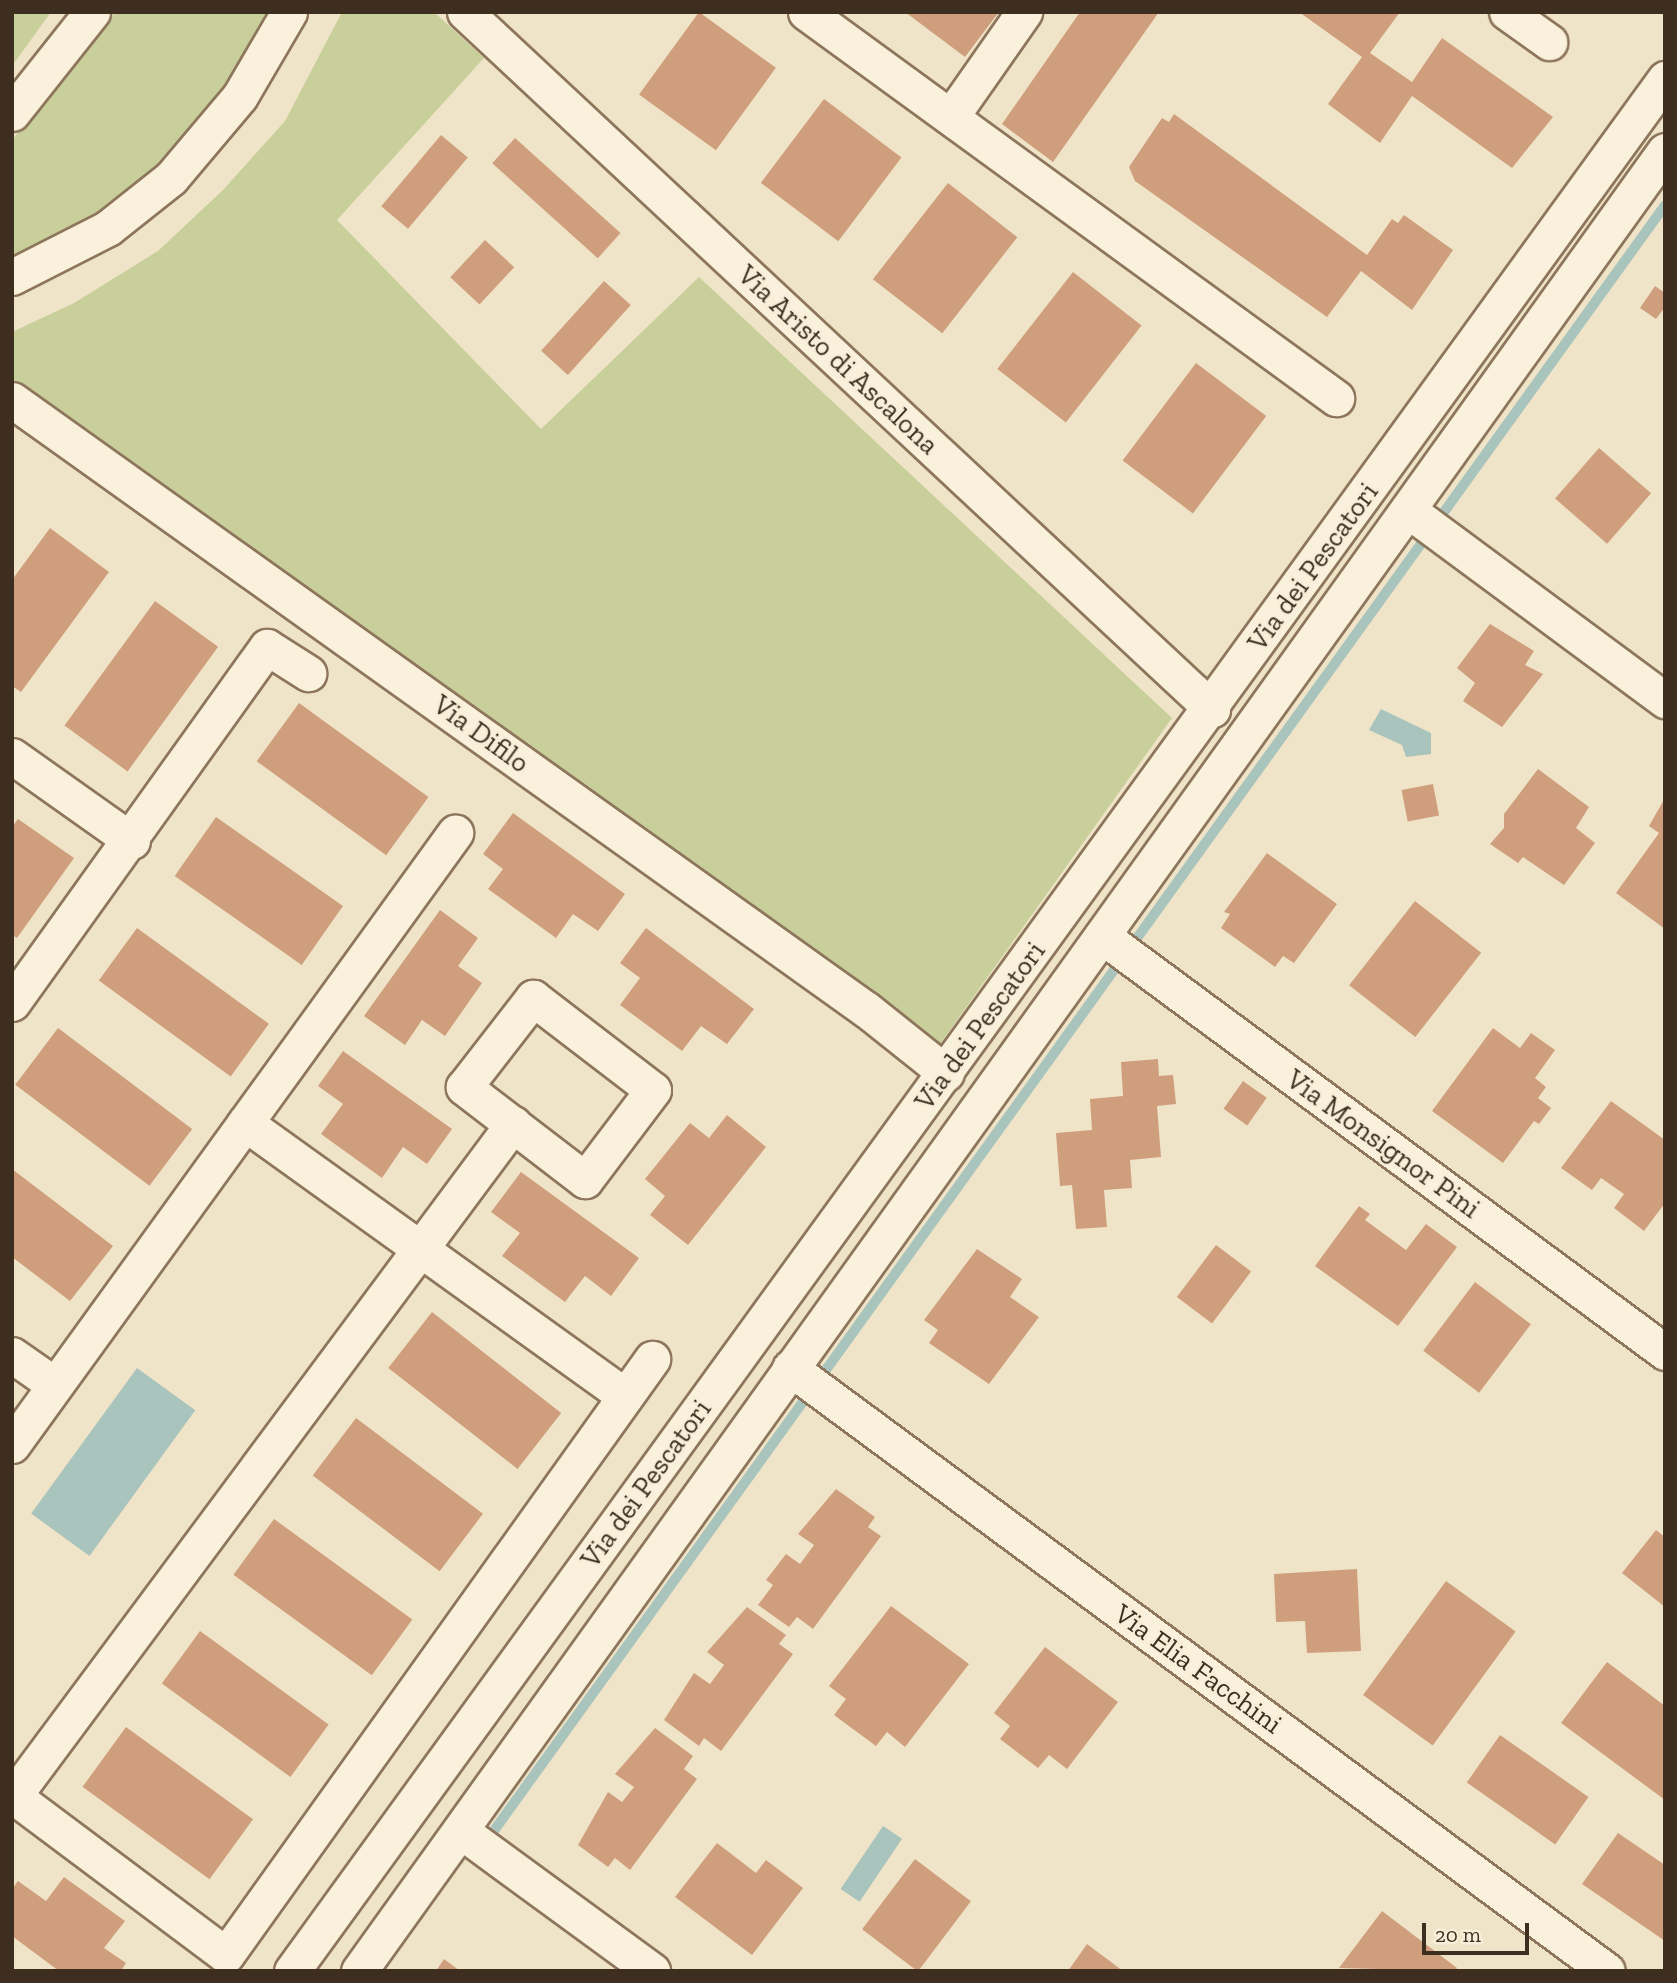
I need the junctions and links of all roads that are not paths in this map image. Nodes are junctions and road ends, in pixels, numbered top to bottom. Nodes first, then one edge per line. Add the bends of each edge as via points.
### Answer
1 (92, 12) edge
2 (289, 12) edge
3 (464, 12) edge
4 (806, 12) edge
5 (1024, 12) edge
6 (1507, 12) edge
7 (1549, 42) dead end
8 (1665, 79) edge
9 (12, 113) edge
10 (952, 115) junction
11 (1665, 152) edge
12 (12, 277) edge
13 (1336, 398) dead end
14 (12, 400) edge
15 (1418, 518) junction
16 (308, 673) dead end
17 (1665, 701) edge
18 (1212, 709) junction
19 (12, 756) edge
20 (454, 833) dead end
21 (132, 841) junction
22 (1119, 949) junction
23 (12, 1003) edge
24 (946, 1073) junction
25 (245, 1123) junction
26 (513, 1124) junction
27 (421, 1249) junction
28 (1665, 1352) edge
29 (12, 1354) edge
30 (652, 1359) dead end
31 (797, 1373) junction
32 (55, 1385) junction
33 (625, 1396) junction
34 (23, 1407) edge
35 (12, 1445) edge
36 (13, 1796) edge
37 (461, 1831) junction
38 (292, 1971) edge
39 (359, 1971) edge
40 (652, 1971) edge
41 (1607, 1971) edge

1 - 9 street
2 - 12 street via 234,104 171,178 108,228
3 - 18 street, Via Aristo di Ascalona
4 - 10 street
5 - 10 street
6 - 7 street
8 - 18 street, Via dei Pescatori
10 - 13 street
11 - 15 street, Via dei Pescatori
14 - 24 street, Via Difilo via 867,1010
15 - 17 street
15 - 22 street, Via dei Pescatori
16 - 21 street via 267,647
18 - 24 street, Via dei Pescatori
19 - 21 street
20 - 25 street
21 - 23 street
22 - 28 street, Via Monsignor Pini
22 - 31 street, Via dei Pescatori
24 - 38 street, Via dei Pescatori
25 - 27 street
25 - 32 street
26 - 26 street via 585,1180 653,1090 533,998 464,1087
26 - 27 street
27 - 33 street
27 - 36 street
29 - 32 street
30 - 33 street
31 - 37 street, Via dei Pescatori
31 - 41 street, Via Elia Facchini
32 - 34 street
33 - 36 street via 226,1955
34 - 35 street
37 - 39 street, Via dei Pescatori
37 - 40 street

